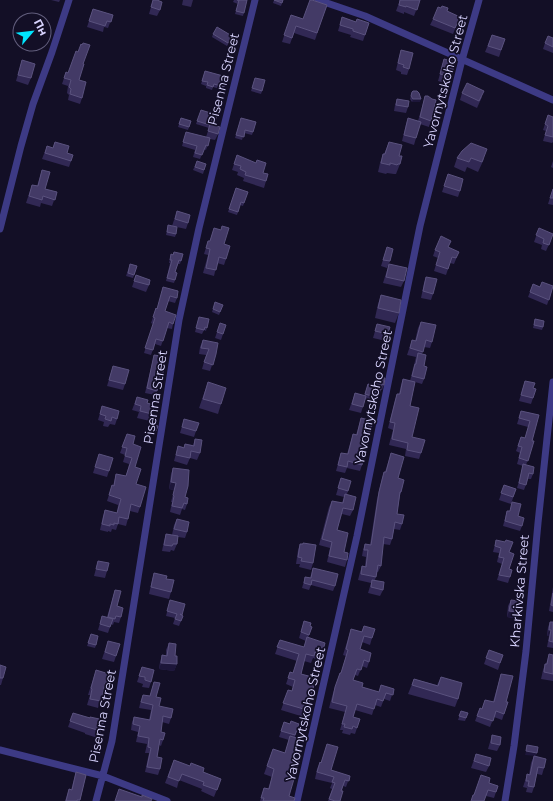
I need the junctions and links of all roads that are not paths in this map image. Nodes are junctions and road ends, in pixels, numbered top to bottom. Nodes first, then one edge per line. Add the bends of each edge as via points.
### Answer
1 (69, 0) edge
2 (255, 0) edge
3 (318, 0) edge
4 (478, 0) edge
5 (462, 60) junction
6 (553, 100) edge
7 (0, 229) edge
8 (553, 382) edge
9 (0, 750) edge
10 (103, 776) junction
11 (96, 801) edge
12 (167, 801) edge
13 (297, 801) edge
14 (505, 801) edge

1 - 7 street via 33,104
2 - 10 street, Pisenna Street via 179,320 112,741
3 - 5 street via 365,16
4 - 5 street, Yavornytskoho Street
5 - 6 street
5 - 13 street, Yavornytskoho Street via 420,226 357,536
8 - 14 street, Kharkivska Street via 526,651
9 - 10 street
10 - 11 street, Pisenna Street
10 - 12 street

